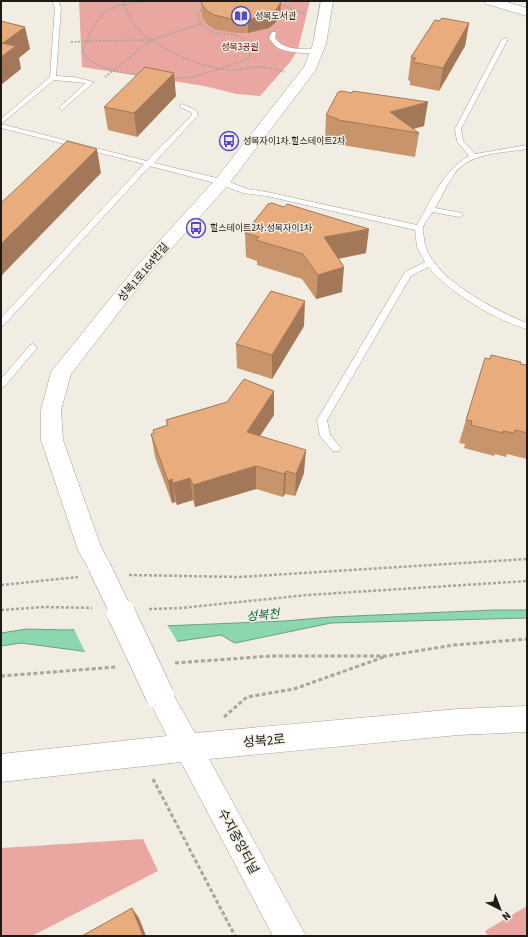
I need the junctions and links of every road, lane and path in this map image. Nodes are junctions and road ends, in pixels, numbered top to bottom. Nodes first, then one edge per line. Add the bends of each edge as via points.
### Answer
1 (55, 1) edge
2 (123, 1) edge
3 (153, 1) edge
4 (277, 1) edge
5 (327, 1) edge
6 (490, 1) edge
7 (207, 4) edge
8 (124, 5) junction
9 (527, 12) edge
10 (324, 22) junction
11 (200, 24) junction
12 (274, 32) dead end
13 (505, 39) dead end
14 (150, 40) junction
15 (87, 41) junction
16 (317, 51) junction
17 (218, 69) junction
18 (113, 71) junction
19 (142, 75) edge
20 (303, 77) junction
21 (53, 78) junction
22 (170, 78) edge
23 (91, 82) junction
24 (182, 106) dead end
25 (62, 108) dead end
26 (1, 122) edge
27 (1, 126) edge
28 (527, 148) edge
29 (473, 157) junction
30 (150, 163) junction
31 (222, 182) junction
32 (431, 208) junction
33 (459, 215) dead end
34 (419, 228) junction
35 (428, 263) junction
36 (1, 323) edge
37 (527, 326) edge
38 (33, 347) dead end
39 (1, 385) edge
40 (336, 448) dead end
41 (527, 559) edge
42 (101, 571) junction
43 (527, 581) edge
44 (1, 585) edge
45 (98, 608) dead end
46 (144, 609) dead end
47 (1, 610) edge
48 (527, 639) edge
49 (386, 656) junction
50 (170, 664) dead end
51 (124, 667) dead end
52 (1, 676) edge
53 (527, 719) edge
54 (188, 747) junction
55 (138, 752) junction
56 (1, 768) edge
57 (235, 936) edge
58 (290, 936) edge

1 - 21 lane via 58,7
2 - 8 path
3 - 8 path
4 - 10 path via 275,2
5 - 10 street, 성복1로164번길
6 - 9 street
7 - 11 path via 197,14
8 - 14 path via 132,22
8 - 15 path via 110,8 97,17
10 - 16 street, 성복1로164번길
11 - 14 path
11 - 17 path via 212,32 239,37 248,48 250,55 245,60
12 - 16 lane via 272,38 279,46 293,50
13 - 29 lane via 458,129 460,141
14 - 15 path
14 - 17 path
14 - 18 path
15 - 18 path via 82,48 83,55
16 - 20 street, 성복1로164번길 via 313,63
17 - 20 path via 265,67
17 - 22 path via 194,77
18 - 19 path
18 - 23 path via 103,79
20 - 31 street, 성복1로164번길
21 - 23 lane
21 - 26 lane
23 - 25 lane
24 - 30 lane via 190,108 195,115
27 - 30 lane
28 - 29 lane
29 - 32 lane via 453,171
30 - 31 lane
30 - 36 lane
31 - 34 lane via 246,191
31 - 42 street, 성복1로164번길 via 140,273 61,372 51,410 52,440 90,550
32 - 33 lane
32 - 34 lane
34 - 35 lane via 421,247
35 - 37 lane via 448,282 473,299 500,315
35 - 40 lane via 408,274 322,420 325,436
38 - 39 lane
41 - 42 path via 239,577
42 - 44 path
42 - 54 street, 성복1로164번길, bridge via 160,696
43 - 46 path via 354,591 248,599 168,609
45 - 47 path via 44,607
48 - 49 path via 454,645
49 - 50 path via 271,656
49 - 54 path via 294,689 247,698
51 - 52 path
53 - 54 street, 성복2로 via 458,722
54 - 55 street, 성복2로
54 - 58 street, 수지중앙터널
55 - 56 street, 성복2로
55 - 57 path

